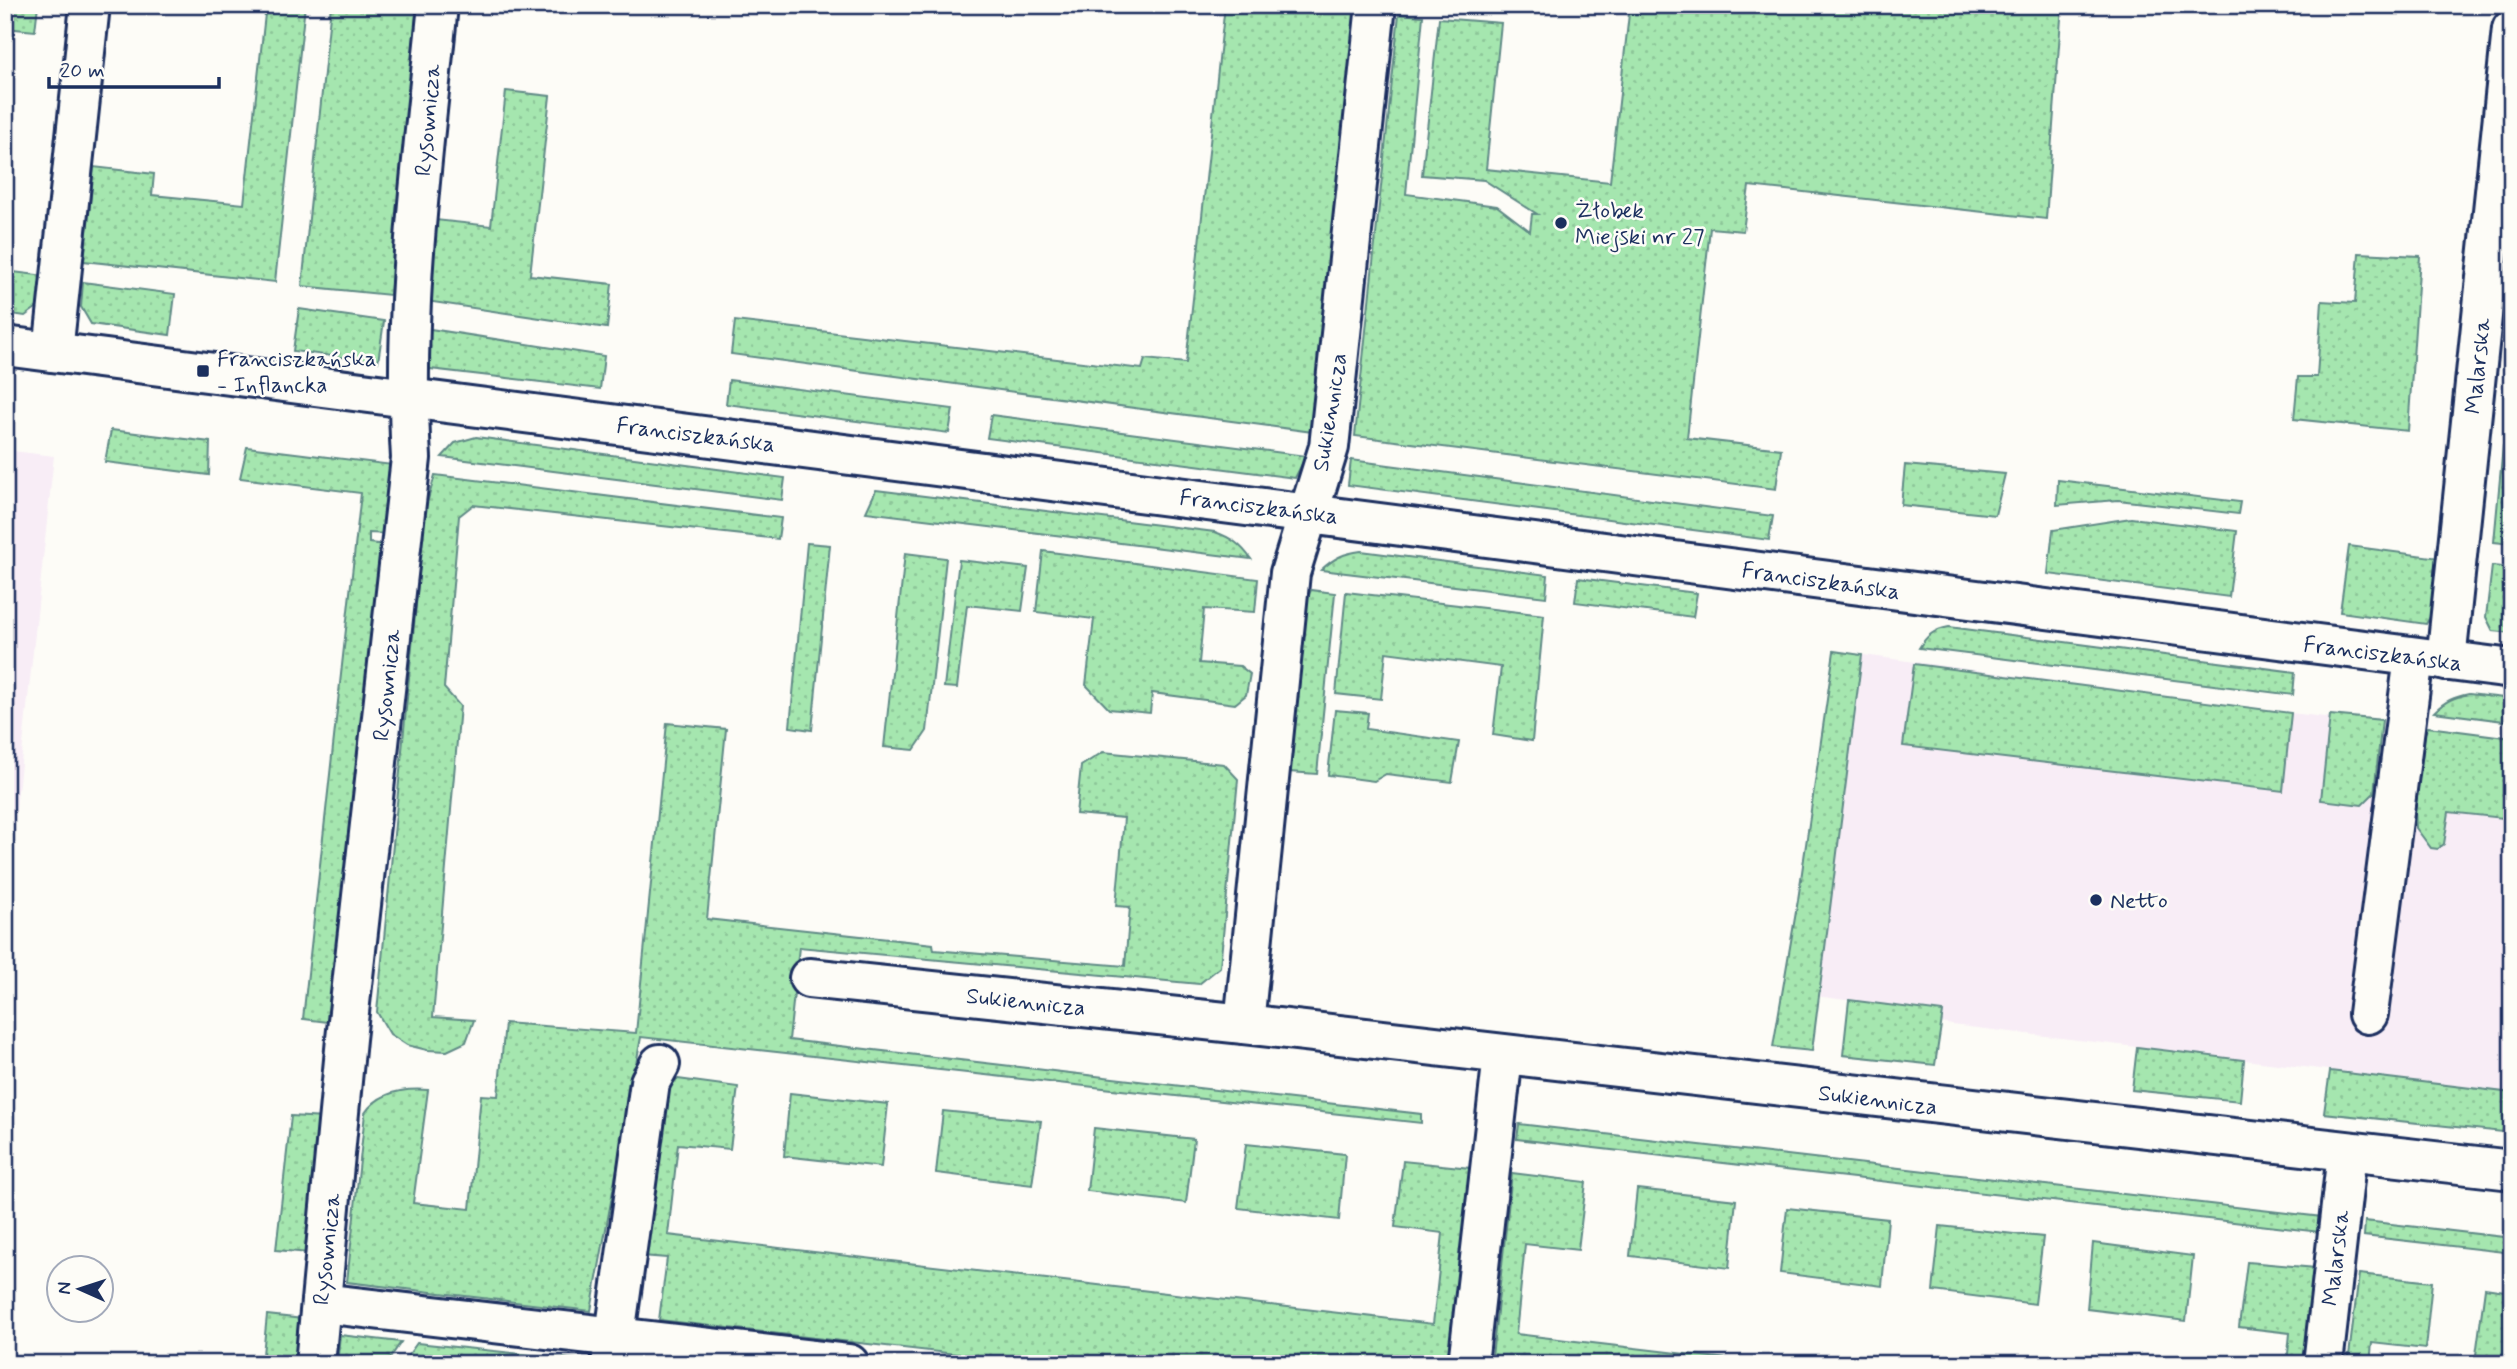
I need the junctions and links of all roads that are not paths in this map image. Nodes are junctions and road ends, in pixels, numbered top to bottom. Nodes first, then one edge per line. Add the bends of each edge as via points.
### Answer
1 (90, 5) edge
2 (438, 5) edge
3 (1377, 5) edge
4 (2512, 29) edge
5 (5, 346) edge
6 (53, 352) junction
7 (407, 397) junction
8 (1310, 513) junction
9 (2430, 659) junction
10 (2512, 669) edge
11 (808, 978) dead end
12 (2368, 1014) dead end
13 (1244, 1024) junction
14 (1503, 1055) junction
15 (660, 1064) dead end
16 (2347, 1153) junction
17 (2512, 1170) edge
18 (321, 1303) junction
19 (613, 1350) edge
20 (315, 1364) edge
21 (849, 1364) edge
22 (1468, 1364) edge
23 (2323, 1364) edge

1 - 6 street
2 - 7 street, Rysownicza via 409,313
3 - 8 street, Sukiennicza via 1329,447
4 - 9 street, Malarska
5 - 6 street, Franciszkańska
6 - 7 street, Franciszkańska
7 - 8 street, Franciszkańska
7 - 18 street, Rysownicza via 411,458
8 - 9 street, Franciszkańska
8 - 13 street, Sukiennicza via 1290,573
9 - 10 street, Franciszkańska
9 - 12 street, Malarska
11 - 13 street, Sukiennicza
13 - 14 street, Sukiennicza
14 - 16 street, Sukiennicza
14 - 22 street
15 - 19 street via 650,1082
16 - 17 street, Sukiennicza
16 - 23 street, Malarska
18 - 19 street
18 - 20 street, Rysownicza
19 - 21 street

